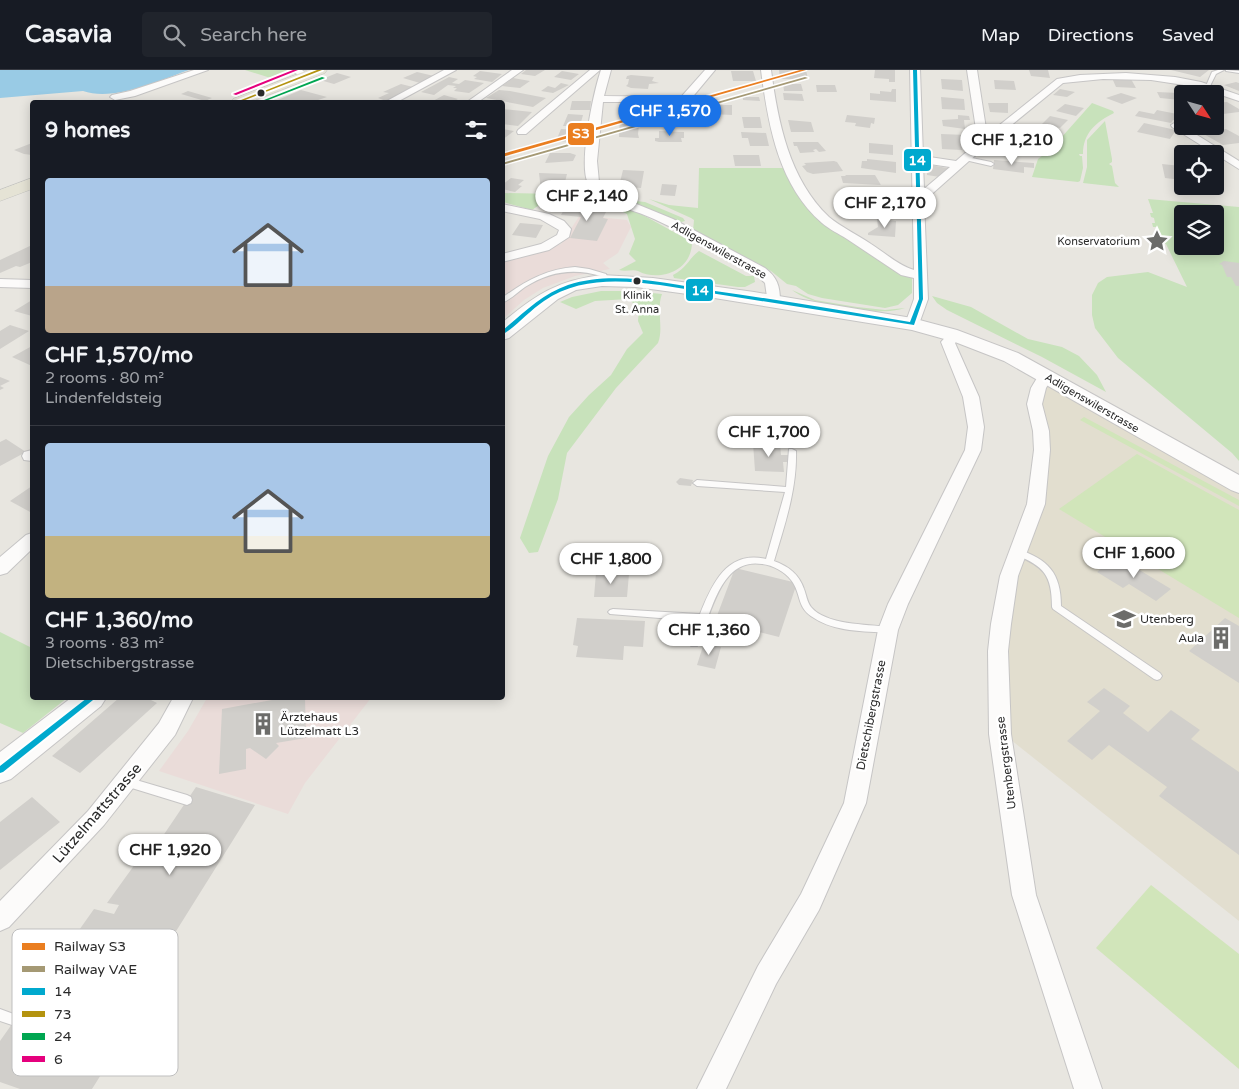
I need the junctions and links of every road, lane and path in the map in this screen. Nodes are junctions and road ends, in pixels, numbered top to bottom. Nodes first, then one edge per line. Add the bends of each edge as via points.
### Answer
1 (202, 70) edge
2 (320, 70) edge
3 (451, 70) edge
4 (518, 70) edge
5 (595, 70) edge
6 (606, 70) edge
7 (710, 70) edge
8 (766, 70) edge
9 (916, 70) edge
10 (972, 70) edge
11 (1222, 70) edge
12 (1228, 70) edge
13 (1239, 72) edge
14 (1208, 85) joint
15 (1224, 92) edge
16 (115, 97) dead end
17 (1239, 98) edge
18 (243, 100) edge
19 (394, 100) edge
20 (475, 100) edge
21 (598, 100) junction
22 (522, 132) dead end
23 (1191, 135) edge
24 (983, 143) junction
25 (919, 160) junction
26 (963, 162) junction
27 (991, 164) dead end
28 (1239, 166) edge
29 (30, 184) edge
30 (0, 196) edge
31 (920, 199) junction
32 (505, 208) edge
33 (505, 257) edge
34 (920, 275) junction
35 (606, 281) junction
36 (0, 283) edge
37 (30, 284) edge
38 (505, 299) edge
39 (773, 301) junction
40 (912, 324) junction
41 (505, 331) edge
42 (955, 335) junction
43 (1044, 376) junction
44 (792, 451) dead end
45 (697, 483) dead end
46 (1239, 485) edge
47 (789, 490) junction
48 (30, 541) edge
49 (1018, 552) junction
50 (770, 561) junction
51 (0, 568) edge
52 (614, 612) dead end
53 (703, 618) junction
54 (888, 630) junction
55 (694, 643) dead end
56 (1157, 676) dead end
57 (89, 700) edge
58 (182, 700) edge
59 (0, 770) edge
60 (126, 782) junction
61 (187, 800) dead end
62 (0, 919) edge
63 (0, 1015) edge
64 (12, 1019) edge
65 (711, 1089) edge
66 (1088, 1089) edge

1 - 16 street
2 - 18 main road
3 - 19 street
4 - 20 street
5 - 22 street
6 - 21 street, Adligenswilerstrasse
7 - 21 street via 694,83 687,98 677,101
8 - 34 street via 776,130 786,160 809,201 826,220 906,272
9 - 25 street
10 - 24 street
11 - 14 lane via 1214,73
12 - 13 lane
14 - 24 street via 1184,78 1138,72 1090,72 1072,76 1060,81
15 - 17 street
21 - 39 street, Adligenswilerstrasse via 590,162 590,177 596,186 607,195 656,215 760,270 770,278
23 - 28 street
24 - 26 street
25 - 26 street
25 - 31 street
26 - 27 lane
26 - 31 street
29 - 30 main road
31 - 34 street
32 - 33 street via 560,222 565,229 563,237 545,247
34 - 40 street via 921,299
35 - 38 lane via 604,275 591,270 557,270 540,276
35 - 39 main road via 647,283
35 - 41 main road via 583,283 557,292
36 - 37 street
39 - 40 main road, Adligenswilerstrasse
40 - 42 main road, Adligenswilerstrasse
42 - 43 main road, Adligenswilerstrasse via 1011,357
42 - 54 street, Dietschibergstrasse via 948,342 971,397 976,427 973,450
43 - 46 main road, Adligenswilerstrasse
43 - 49 street, Utenbergstrasse via 1032,402 1042,440 1042,468 1036,504
44 - 47 lane
45 - 47 lane
47 - 50 lane
48 - 51 street
49 - 56 lane via 1033,558 1051,572 1055,580 1056,607
49 - 66 street, Utenbergstrasse via 1009,576 998,652 1000,734 1024,895
50 - 53 lane via 748,561 733,566 723,578
50 - 54 lane via 795,578 804,604 811,613 838,623
52 - 53 lane
53 - 55 lane
54 - 65 street, Dietschibergstrasse via 855,802 810,902 767,975
57 - 59 main road
58 - 60 street, Lützelmattstrasse via 167,729
60 - 61 lane
60 - 62 street, Lützelmattstrasse via 81,836
63 - 64 lane

